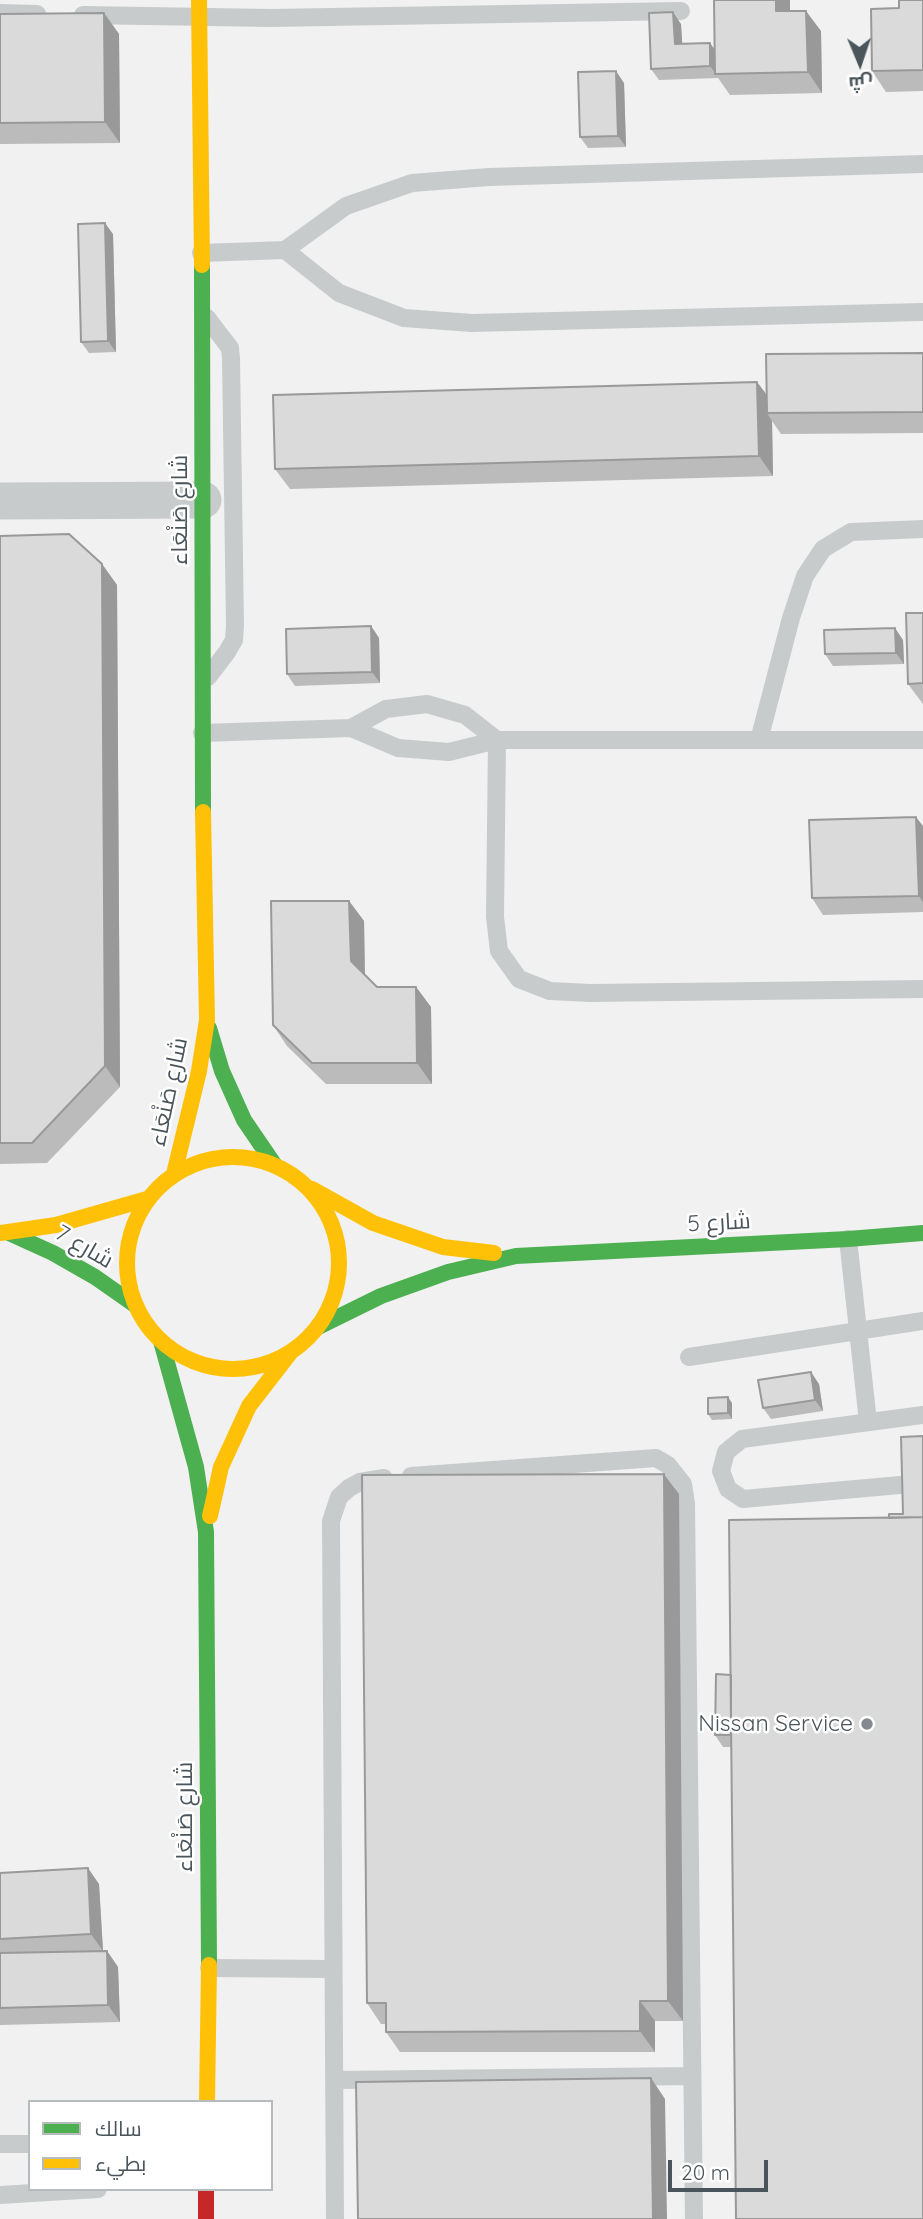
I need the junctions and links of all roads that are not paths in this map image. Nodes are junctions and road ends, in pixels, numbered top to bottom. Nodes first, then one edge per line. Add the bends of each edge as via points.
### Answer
1 (199, 9) edge
2 (681, 11) dead end
3 (0, 13) edge
4 (923, 164) edge
5 (285, 250) junction
6 (201, 253) junction
7 (202, 312) junction
8 (923, 312) edge
9 (0, 500) edge
10 (203, 500) junction
11 (923, 529) edge
12 (203, 682) junction
13 (351, 728) junction
14 (202, 733) junction
15 (497, 740) junction
16 (759, 740) junction
17 (923, 740) edge
18 (923, 989) edge
19 (207, 1020) junction
20 (274, 1164) junction
21 (174, 1174) junction
22 (307, 1186) junction
23 (147, 1199) junction
24 (4, 1233) edge
25 (923, 1233) edge
26 (848, 1239) junction
27 (516, 1256) junction
28 (135, 1305) junction
29 (923, 1321) edge
30 (318, 1327) junction
31 (858, 1331) junction
32 (161, 1341) junction
33 (290, 1353) junction
34 (689, 1357) dead end
35 (923, 1415) edge
36 (868, 1422) junction
37 (923, 1483) edge
38 (206, 1532) junction
39 (209, 1968) junction
40 (332, 1969) junction
41 (692, 2076) junction
42 (334, 2080) junction
43 (207, 2100) edge
44 (0, 2144) edge
45 (28, 2144) edge
46 (65, 2191) edge
47 (206, 2191) edge
48 (0, 2195) edge
49 (206, 2219) edge
50 (335, 2219) edge
51 (694, 2219) edge

1 - 2 lane
1 - 3 lane
1 - 6 street, شارع صَنْعَاء
4 - 5 lane via 412,183 346,206
5 - 6 lane
5 - 8 lane via 339,293 404,318 472,323
6 - 7 street, شارع صَنْعَاء
7 - 10 street, شارع صَنْعَاء
7 - 12 lane via 230,348 235,625 228,652
9 - 10 street
10 - 12 street, شارع صَنْعَاء
11 - 16 lane via 851,532 823,549 805,576
12 - 14 street, شارع صَنْعَاء
13 - 14 lane
13 - 15 lane via 398,748 449,752
13 - 15 lane via 386,709 427,704 465,715
14 - 19 street, شارع صَنْعَاء
15 - 16 lane
15 - 18 lane via 495,917 499,951 519,979 550,991 590,992
16 - 17 lane
19 - 20 street, شارع صَنْعَاء via 222,1071 244,1120
19 - 21 street, شارع صَنْعَاء
20 - 21 street via 240,1157 206,1160
20 - 22 street
21 - 23 street
22 - 27 street, شارع 5 via 373,1223 443,1247
22 - 30 street via 330,1217 340,1255 336,1293
23 - 24 street, شارع 7 via 67,1222
23 - 28 street via 133,1223 127,1251 127,1278
24 - 28 street, شارع 7 via 53,1253
25 - 26 street, شارع 5
26 - 27 street, شارع 5
26 - 31 lane
27 - 30 street, شارع 5 via 448,1272 381,1296
28 - 32 street
29 - 31 lane
30 - 33 street
31 - 34 lane
31 - 36 lane
32 - 33 street via 189,1360 223,1369 258,1366
32 - 38 street, شارع صَنْعَاء via 196,1467
33 - 38 street, شارع صَنْعَاء via 249,1406 221,1466
35 - 36 lane
36 - 37 lane via 742,1439 726,1452 723,1480 744,1499
38 - 39 street, شارع صَنْعَاء
39 - 40 lane
39 - 43 street, شارع صَنْعَاء
40 - 41 lane via 331,1521 339,1497 372,1479 656,1458 683,1483 686,1504
40 - 42 lane
41 - 42 lane
41 - 51 lane
42 - 50 lane
44 - 45 lane
46 - 48 lane
47 - 49 street

